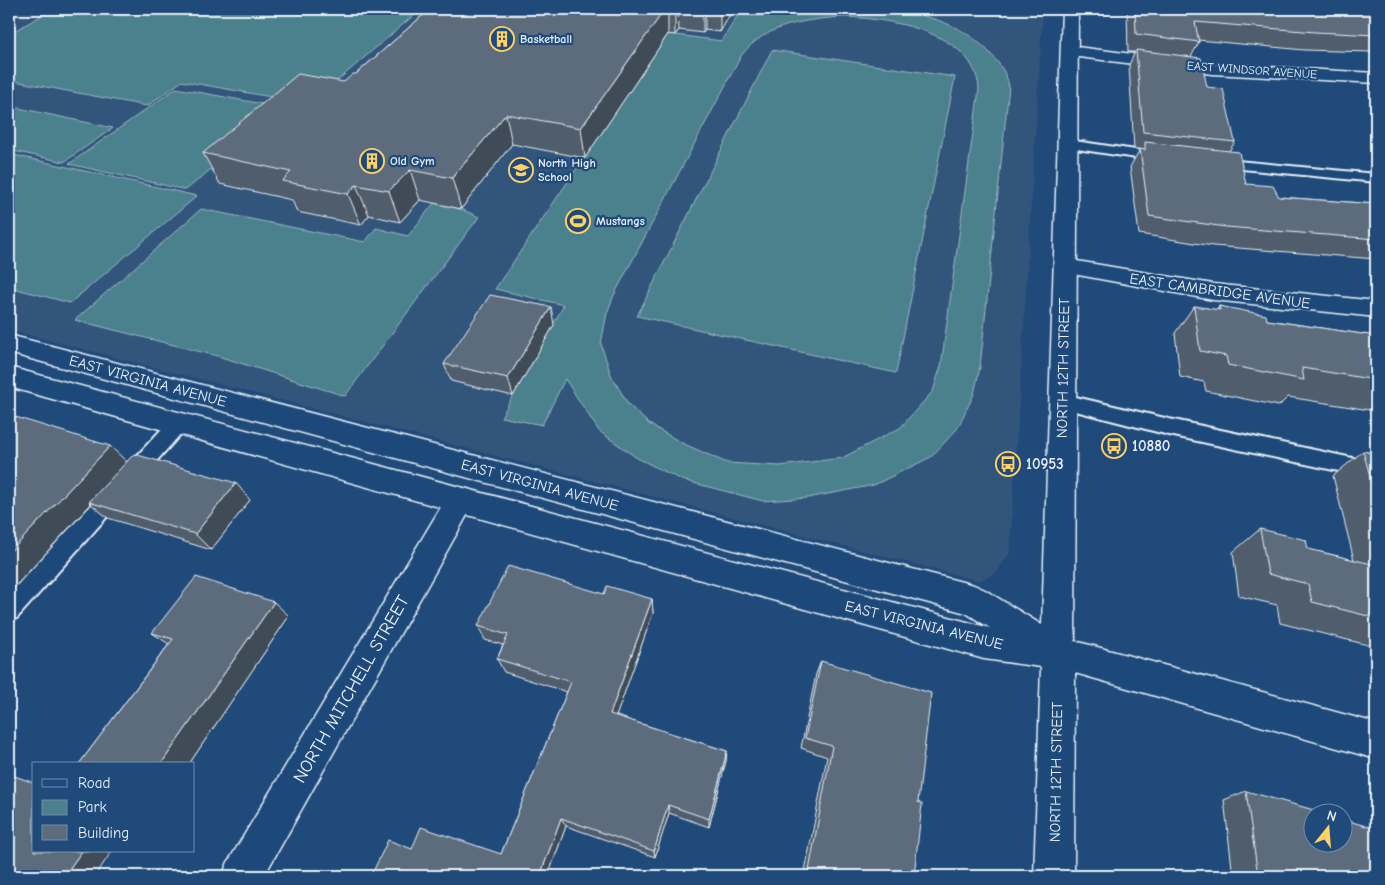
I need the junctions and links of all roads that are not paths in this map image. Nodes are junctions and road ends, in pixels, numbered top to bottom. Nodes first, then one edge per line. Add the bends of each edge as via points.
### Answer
1 (1070, 9) edge
2 (1069, 51) junction
3 (1376, 78) edge
4 (1068, 144) junction
5 (1177, 159) edge
6 (1204, 162) edge
7 (1376, 178) edge
8 (1065, 266) junction
9 (1376, 309) edge
10 (9, 344) edge
11 (9, 377) edge
12 (1063, 401) junction
13 (178, 424) junction
14 (1376, 471) edge
15 (460, 501) junction
16 (9, 610) edge
17 (1059, 653) junction
18 (1376, 741) edge
19 (242, 876) edge
20 (1054, 876) edge

1 - 2 street, NORTH 12TH STREET
2 - 3 street, EAST WINDSOR AVENUE via 1212,69
2 - 4 street, NORTH 12TH STREET
4 - 5 lane
4 - 8 street, NORTH 12TH STREET
6 - 7 lane
8 - 9 street, EAST CAMBRIDGE AVENUE via 1213,292
8 - 12 street, NORTH 12TH STREET
10 - 17 street, EAST VIRGINIA AVENUE via 974,600
11 - 13 street, EAST VIRGINIA AVENUE
12 - 14 lane
12 - 17 street, NORTH 12TH STREET
13 - 15 street, EAST VIRGINIA AVENUE
13 - 16 lane
15 - 17 street, EAST VIRGINIA AVENUE via 984,643
15 - 19 street, NORTH MITCHELL STREET
17 - 18 street, EAST VIRGINIA AVENUE
17 - 20 street, NORTH 12TH STREET

